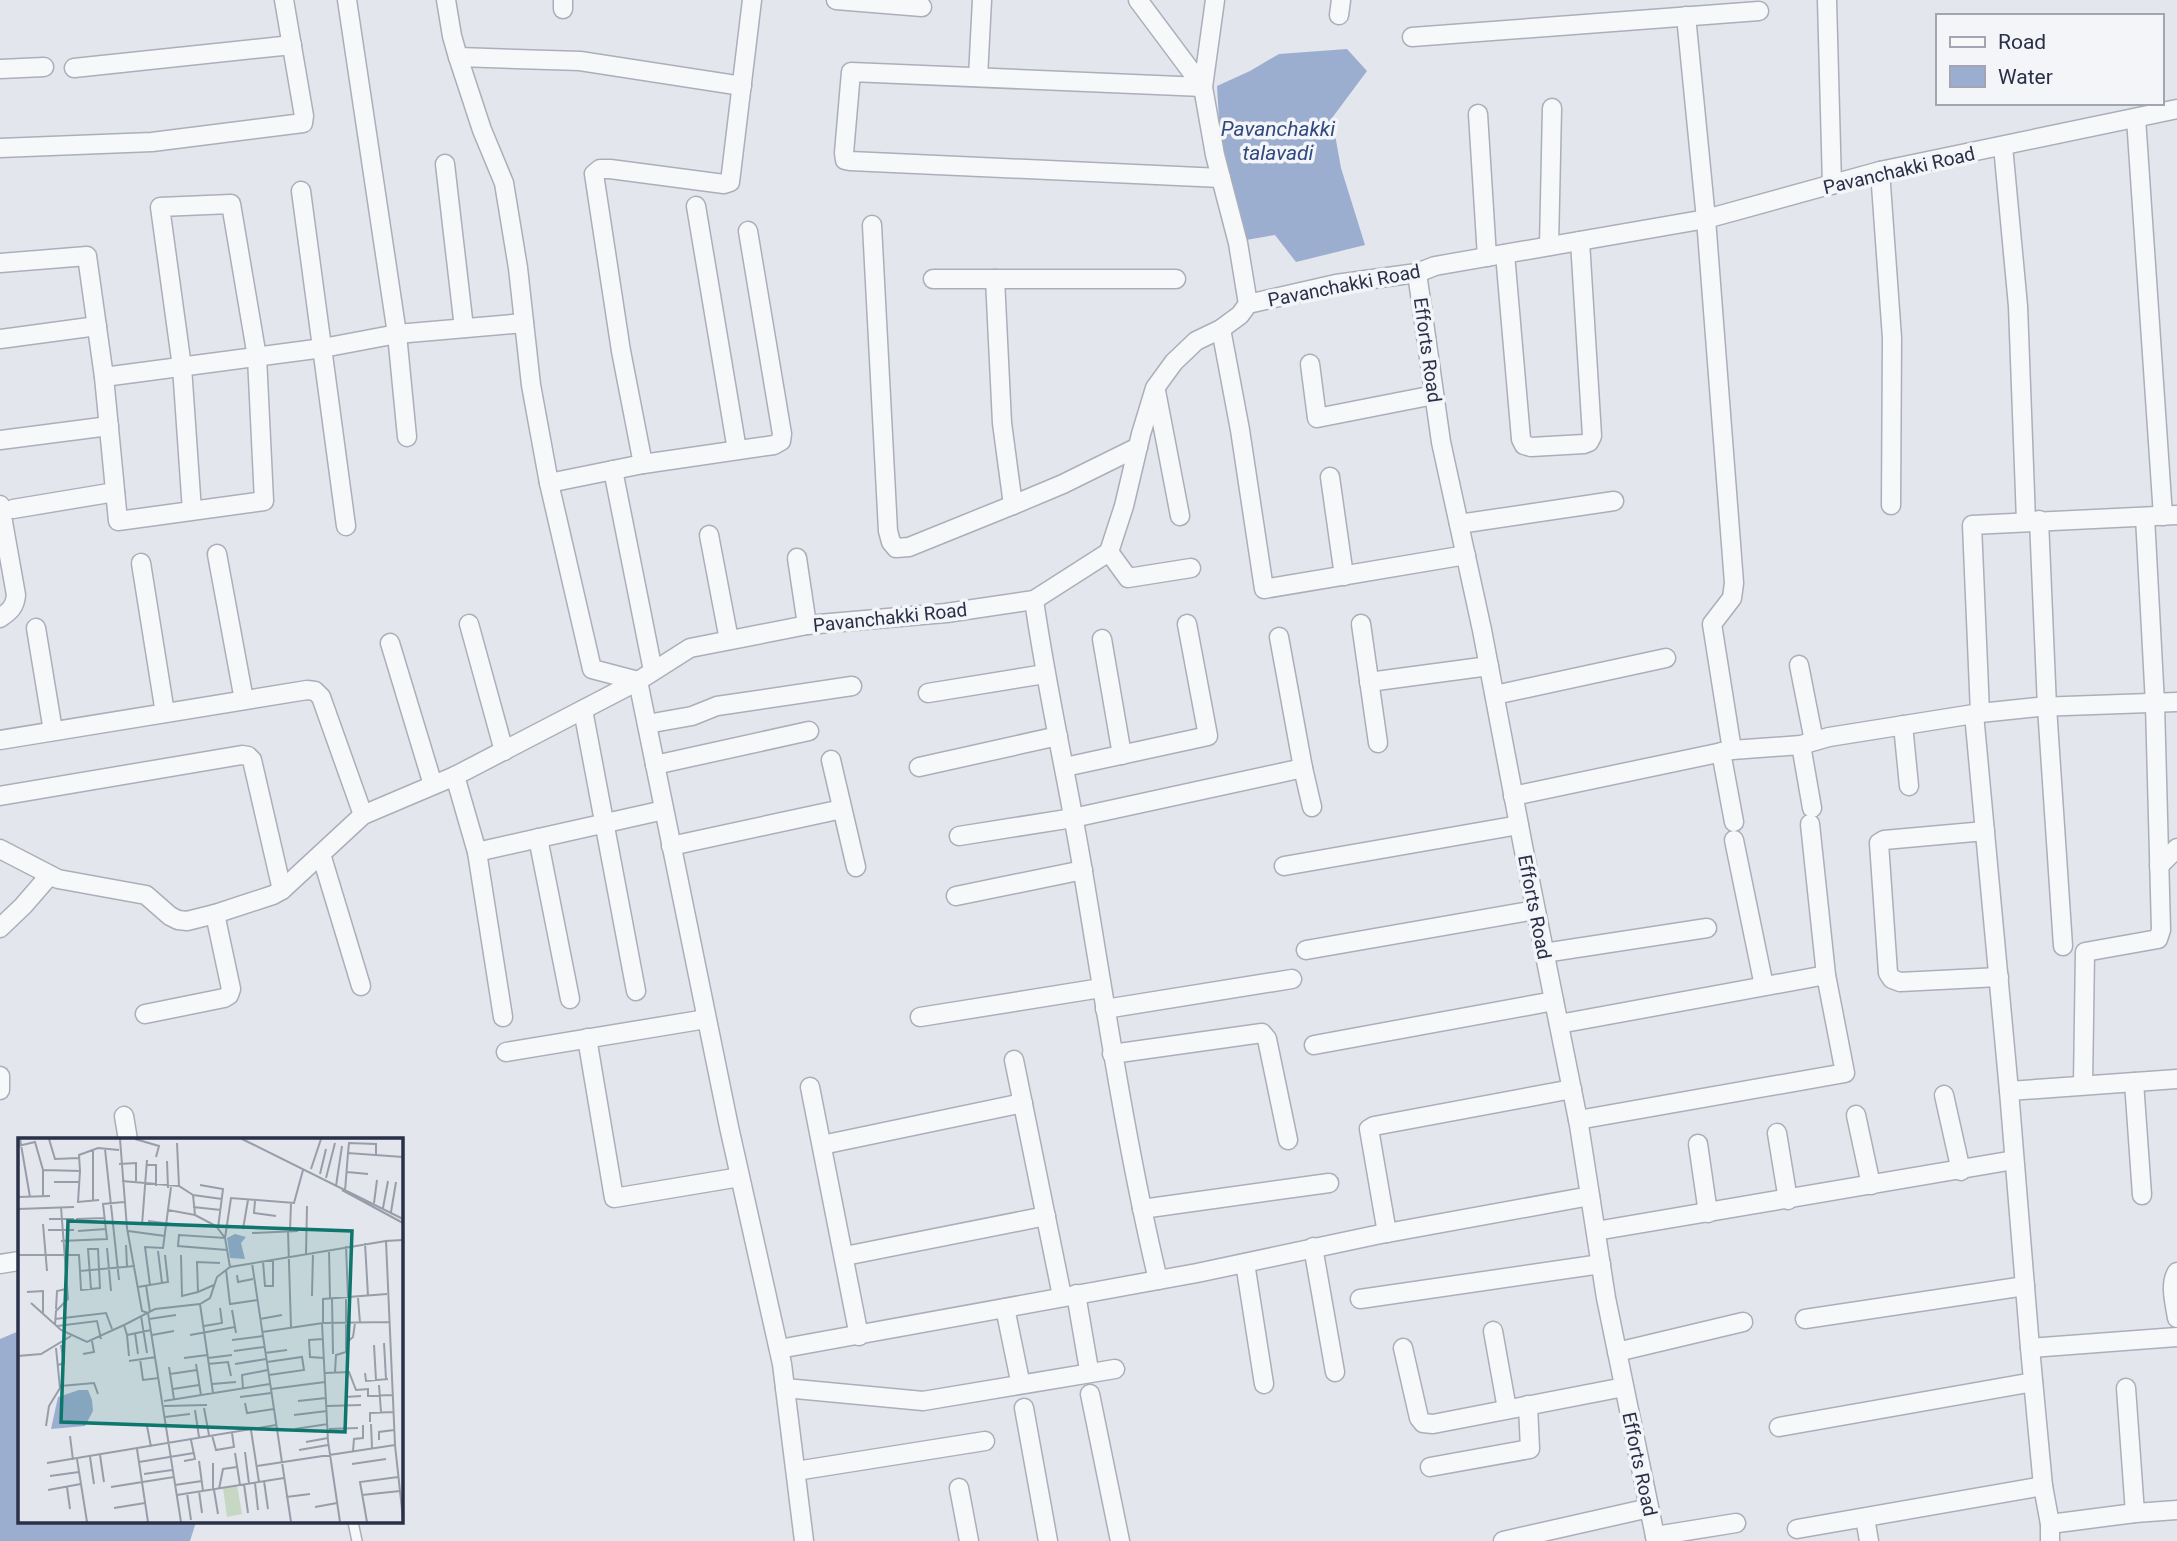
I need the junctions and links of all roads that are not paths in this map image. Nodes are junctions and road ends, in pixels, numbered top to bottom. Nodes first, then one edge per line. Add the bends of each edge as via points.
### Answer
1 (284, 0) edge
2 (347, 0) edge
3 (446, 0) edge
4 (752, 0) edge
5 (836, 0) edge
6 (982, 0) edge
7 (1138, 0) edge
8 (1214, 0) edge
9 (1827, 0) edge
10 (922, 7) dead end
11 (1152, 9) edge
12 (1696, 11) edge
13 (1759, 11) dead end
14 (1412, 37) dead end
15 (292, 46) junction
16 (458, 57) junction
17 (44, 66) dead end
18 (74, 68) dead end
19 (0, 69) edge
20 (978, 77) junction
21 (742, 86) junction
22 (1203, 87) junction
23 (1552, 108) dead end
24 (2177, 109) edge
25 (1478, 114) dead end
26 (2136, 118) junction
27 (2003, 146) junction
28 (0, 148) edge
29 (445, 164) dead end
30 (1880, 171) junction
31 (1221, 178) junction
32 (1832, 185) junction
33 (301, 191) dead end
34 (696, 206) dead end
35 (1706, 219) junction
36 (872, 225) dead end
37 (748, 231) dead end
38 (1580, 241) junction
39 (1549, 246) junction
40 (1505, 254) junction
41 (1487, 257) junction
42 (0, 263) edge
43 (1417, 272) junction
44 (933, 279) dead end
45 (995, 279) junction
46 (1176, 279) dead end
47 (1248, 304) junction
48 (524, 323) junction
49 (97, 326) junction
50 (464, 328) junction
51 (1221, 329) junction
52 (397, 334) junction
53 (0, 339) edge
54 (323, 348) junction
55 (257, 358) junction
56 (1310, 364) dead end
57 (181, 367) junction
58 (104, 377) junction
59 (1155, 388) junction
60 (1434, 395) junction
61 (109, 426) junction
62 (407, 437) dead end
63 (0, 440) edge
64 (1138, 447) junction
65 (737, 450) junction
66 (643, 464) junction
67 (612, 470) junction
68 (1330, 477) dead end
69 (549, 483) junction
70 (116, 492) junction
71 (1614, 500) dead end
72 (1013, 505) junction
73 (1891, 505) dead end
74 (192, 511) junction
75 (4, 513) edge
76 (1180, 516) dead end
77 (2162, 516) edge
78 (2033, 521) junction
79 (1459, 524) junction
80 (345, 526) dead end
81 (709, 535) dead end
82 (1109, 552) junction
83 (218, 554) dead end
84 (1466, 555) junction
85 (797, 558) dead end
86 (141, 563) dead end
87 (1191, 568) dead end
88 (1344, 576) junction
89 (1034, 600) junction
90 (0, 618) edge
91 (469, 624) dead end
92 (1187, 624) dead end
93 (1361, 624) dead end
94 (807, 625) junction
95 (36, 628) dead end
96 (1279, 637) dead end
97 (1102, 639) dead end
98 (729, 640) junction
99 (390, 643) dead end
100 (1666, 658) dead end
101 (1799, 665) dead end
102 (1489, 666) junction
103 (1045, 674) junction
104 (646, 676) junction
105 (1369, 682) junction
106 (852, 686) dead end
107 (928, 693) dead end
108 (1494, 695) junction
109 (244, 700) junction
110 (2177, 702) edge
111 (2155, 704) junction
112 (2047, 708) junction
113 (583, 710) junction
114 (165, 713) junction
115 (1977, 714) junction
116 (647, 724) junction
117 (1903, 725) junction
118 (53, 731) junction
119 (808, 731) dead end
120 (1058, 736) junction
121 (0, 740) edge
122 (1378, 743) dead end
123 (1808, 743) junction
124 (504, 751) junction
125 (1727, 751) junction
126 (1122, 755) junction
127 (831, 760) dead end
128 (655, 765) junction
129 (1065, 767) junction
130 (919, 768) dead end
131 (1303, 768) junction
132 (455, 776) junction
133 (433, 785) junction
134 (1909, 786) dead end
135 (0, 796) edge
136 (1513, 796) junction
137 (1312, 807) dead end
138 (842, 809) junction
139 (664, 810) junction
140 (363, 815) junction
141 (1073, 818) junction
142 (605, 823) junction
143 (1519, 825) junction
144 (1985, 831) junction
145 (959, 836) dead end
146 (538, 838) junction
147 (671, 845) junction
148 (2177, 848) edge
149 (0, 849) edge
150 (477, 852) junction
151 (321, 854) junction
152 (1284, 866) dead end
153 (2159, 866) junction
154 (856, 867) dead end
155 (1083, 870) junction
156 (47, 879) junction
157 (282, 890) junction
158 (956, 896) dead end
159 (1535, 909) junction
160 (215, 914) junction
161 (0, 928) edge
162 (1707, 928) dead end
163 (2063, 946) dead end
164 (1306, 950) dead end
165 (1544, 953) junction
166 (1826, 975) junction
167 (1999, 977) junction
168 (1292, 979) dead end
169 (361, 986) dead end
170 (1764, 986) junction
171 (1101, 988) junction
172 (636, 991) dead end
173 (570, 999) dead end
174 (1554, 1001) junction
175 (1105, 1009) junction
176 (145, 1014) dead end
177 (503, 1017) dead end
178 (920, 1017) dead end
179 (706, 1019) junction
180 (1559, 1024) junction
181 (587, 1038) junction
182 (1314, 1045) dead end
183 (506, 1052) dead end
184 (1112, 1054) junction
185 (1014, 1060) dead end
186 (0, 1076) edge
187 (2177, 1079) edge
188 (2134, 1082) junction
189 (2083, 1085) junction
190 (810, 1087) dead end
191 (1572, 1088) junction
192 (0, 1090) edge
193 (2009, 1091) junction
194 (1944, 1096) dead end
195 (1023, 1103) junction
196 (1856, 1115) dead end
197 (124, 1116) dead end
198 (1578, 1120) junction
199 (1777, 1133) dead end
200 (128, 1138) edge
201 (1289, 1140) dead end
202 (1698, 1144) dead end
203 (821, 1145) junction
204 (2014, 1160) junction
205 (1961, 1171) junction
206 (740, 1177) junction
207 (1329, 1183) dead end
208 (1871, 1185) junction
209 (2141, 1195) dead end
210 (1590, 1196) junction
211 (1788, 1200) junction
212 (1142, 1209) junction
213 (1708, 1213) junction
214 (1046, 1216) junction
215 (1596, 1231) junction
216 (1387, 1233) junction
217 (1313, 1247) junction
218 (845, 1256) junction
219 (18, 1261) edge
220 (1245, 1262) junction
221 (0, 1264) edge
222 (1601, 1265) junction
223 (2177, 1272) edge
224 (1158, 1280) junction
225 (2025, 1286) junction
226 (1069, 1295) junction
227 (1360, 1299) dead end
228 (1005, 1308) junction
229 (2177, 1318) edge
230 (1805, 1319) dead end
231 (1742, 1322) dead end
232 (1493, 1331) dead end
233 (859, 1336) junction
234 (2177, 1337) edge
235 (1403, 1348) dead end
236 (2030, 1348) junction
237 (779, 1349) junction
238 (1617, 1352) junction
239 (1088, 1364) dead end
240 (1115, 1369) dead end
241 (1335, 1372) dead end
242 (1019, 1376) dead end
243 (2033, 1381) junction
244 (1264, 1384) dead end
245 (1624, 1387) junction
246 (785, 1388) junction
247 (2126, 1388) dead end
248 (1090, 1394) dead end
249 (1528, 1405) junction
250 (1024, 1408) dead end
251 (1507, 1409) junction
252 (1779, 1427) dead end
253 (985, 1441) dead end
254 (1430, 1467) dead end
255 (796, 1471) junction
256 (2043, 1486) junction
257 (960, 1488) dead end
258 (1649, 1508) junction
259 (2177, 1510) edge
260 (2135, 1513) junction
261 (1865, 1518) junction
262 (1736, 1523) dead end
263 (1797, 1530) dead end
264 (2050, 1532) edge
265 (1655, 1538) edge
266 (804, 1541) edge
267 (969, 1541) edge
268 (1048, 1541) edge
269 (1120, 1541) edge
270 (1503, 1541) edge
271 (1869, 1541) edge

1 - 15 street
2 - 52 street
3 - 16 street
4 - 21 street
5 - 10 street
6 - 20 street
7 - 11 street
8 - 22 street
9 - 32 street
11 - 22 street
12 - 13 street
12 - 14 street
12 - 35 street
15 - 18 street
15 - 28 street via 303,123 152,142
16 - 21 street via 580,61
16 - 48 street via 504,183
17 - 19 street
20 - 22 street
20 - 31 street via 851,72 845,160
21 - 66 street via 730,182 610,169 594,174
22 - 31 street
23 - 39 street
24 - 26 street, Pavanchakki Road
25 - 41 street
26 - 27 street, Pavanchakki Road
26 - 77 street
27 - 30 street, Pavanchakki Road
27 - 78 street
29 - 50 street
30 - 32 street, Pavanchakki Road
30 - 73 street via 1892,338
31 - 47 street
32 - 35 street, Pavanchakki Road
33 - 54 street
34 - 65 street
35 - 38 street, Pavanchakki Road
35 - 125 street via 1735,592 1714,619 1712,631
36 - 72 street via 891,542 896,548 909,547
37 - 65 street via 782,434 774,445
38 - 39 street, Pavanchakki Road
38 - 40 street via 1592,436 1584,444 1531,447 1521,439
39 - 40 street, Pavanchakki Road
40 - 41 street, Pavanchakki Road
41 - 43 street, Pavanchakki Road
42 - 49 street via 87,256
43 - 47 street, Pavanchakki Road
43 - 60 street, Efforts Road
44 - 45 street
45 - 46 street
45 - 72 street via 1002,423
47 - 51 street, Pavanchakki Road
48 - 50 street
48 - 69 street
49 - 53 street
49 - 58 street
50 - 52 street
51 - 59 street, Pavanchakki Road via 1196,341
51 - 88 street via 1264,589
52 - 54 street
52 - 62 street
54 - 55 street
54 - 80 street
55 - 57 street
55 - 57 street via 231,204 160,207
55 - 74 street via 264,501
56 - 60 street via 1317,418
57 - 58 street
57 - 74 street
58 - 61 street
59 - 64 street, Pavanchakki Road
59 - 76 street
60 - 79 street, Efforts Road
61 - 63 street
61 - 70 street
64 - 72 street
64 - 82 street, Pavanchakki Road
65 - 66 street
66 - 67 street
67 - 69 street
67 - 104 street
68 - 88 street
69 - 104 street via 592,669
70 - 74 street via 118,521
70 - 75 street
71 - 79 street
75 - 90 street via 16,602
77 - 78 street
77 - 111 street
78 - 112 street
78 - 115 street via 1972,525
79 - 84 street, Efforts Road
81 - 98 street
82 - 87 street via 1128,578
82 - 89 street, Pavanchakki Road
83 - 109 street
84 - 88 street
84 - 102 street, Efforts Road
85 - 94 street
86 - 114 street
89 - 94 street, Pavanchakki Road
89 - 103 street
91 - 124 street
92 - 126 street via 1208,736
93 - 105 street
94 - 98 street, Pavanchakki Road
95 - 118 street
96 - 131 street
97 - 126 street
98 - 104 street, Pavanchakki Road via 690,648
99 - 133 street
100 - 108 street
101 - 123 street
102 - 105 street
102 - 108 street, Efforts Road
103 - 107 street
103 - 120 street
104 - 113 street, Pavanchakki Road
104 - 116 street
105 - 122 street
106 - 116 street via 717,706
108 - 136 street, Efforts Road
109 - 114 street
109 - 140 street via 316,691
110 - 111 street
111 - 112 street
111 - 153 street
112 - 115 street
112 - 163 street
113 - 124 street, Pavanchakki Road
113 - 142 street
114 - 118 street
115 - 117 street
115 - 144 street
116 - 128 street
117 - 123 street
117 - 134 street
118 - 121 street
119 - 128 street
120 - 129 street
120 - 130 street
123 - 125 street
123 - 166 street
124 - 132 street, Pavanchakki Road
125 - 136 street
125 - 170 street via 1734,832
126 - 129 street
127 - 138 street
128 - 139 street
129 - 141 street
131 - 137 street
131 - 141 street
132 - 133 street, Pavanchakki Road
132 - 150 street
133 - 140 street, Pavanchakki Road
135 - 157 street via 248,756
136 - 143 street, Efforts Road
138 - 147 street
138 - 154 street
139 - 142 street
139 - 147 street
140 - 151 street, Pavanchakki Road
141 - 145 street
141 - 155 street
142 - 146 street
142 - 172 street
143 - 152 street
143 - 159 street, Efforts Road
144 - 167 street
144 - 167 street via 1880,843 1888,973 1900,982
146 - 150 street
146 - 173 street
147 - 179 street
148 - 153 street
149 - 156 street
150 - 177 street
151 - 157 street, Pavanchakki Road
151 - 169 street
153 - 189 street via 2158,939 2085,953
155 - 158 street
155 - 171 street
156 - 160 street via 137,892 170,916 187,921
156 - 161 street
157 - 160 street
159 - 164 street
159 - 165 street, Efforts Road
160 - 176 street via 229,995
162 - 165 street
165 - 174 street, Efforts Road
166 - 170 street
166 - 198 street via 1845,1073
167 - 193 street
168 - 175 street
170 - 180 street
171 - 175 street
171 - 178 street
174 - 180 street, Efforts Road
174 - 182 street
175 - 184 street
179 - 181 street
179 - 206 street
180 - 191 street, Efforts Road
181 - 183 street
181 - 206 street via 614,1198
184 - 201 street via 1262,1032
184 - 212 street
185 - 195 street
186 - 192 street
187 - 188 street
188 - 189 street
188 - 209 street
189 - 193 street
190 - 203 street
191 - 198 street, Efforts Road
191 - 216 street via 1369,1129
193 - 204 street
194 - 205 street
195 - 203 street
195 - 214 street
196 - 208 street
197 - 200 street
198 - 210 street, Efforts Road
199 - 211 street
202 - 213 street
203 - 218 street
204 - 205 street
204 - 225 street
205 - 208 street
206 - 237 street
207 - 212 street
208 - 211 street
210 - 215 street, Efforts Road
210 - 216 street
211 - 213 street
212 - 224 street
213 - 215 street
214 - 218 street
214 - 226 street
215 - 222 street, Efforts Road
216 - 217 street
217 - 220 street
217 - 241 street
218 - 233 street
219 - 221 street
220 - 224 street
220 - 244 street
222 - 227 street
222 - 238 street, Efforts Road
223 - 229 street via 2173,1285
224 - 226 street
225 - 230 street
225 - 236 street
226 - 228 street
226 - 239 street
228 - 233 street
228 - 242 street
231 - 238 street
232 - 251 street
233 - 237 street
234 - 236 street
235 - 251 street via 1423,1423
236 - 243 street
237 - 246 street
238 - 245 street, Efforts Road
240 - 246 street via 923,1401
243 - 252 street
243 - 256 street
245 - 249 street
245 - 258 street, Efforts Road
246 - 255 street
247 - 260 street
248 - 269 street
249 - 251 street
249 - 254 street via 1530,1448
250 - 268 street
253 - 255 street
255 - 266 street
256 - 261 street
256 - 264 street
257 - 267 street
258 - 265 street, Efforts Road
258 - 270 street
259 - 260 street
260 - 264 street
261 - 263 street
261 - 271 street
262 - 265 street

